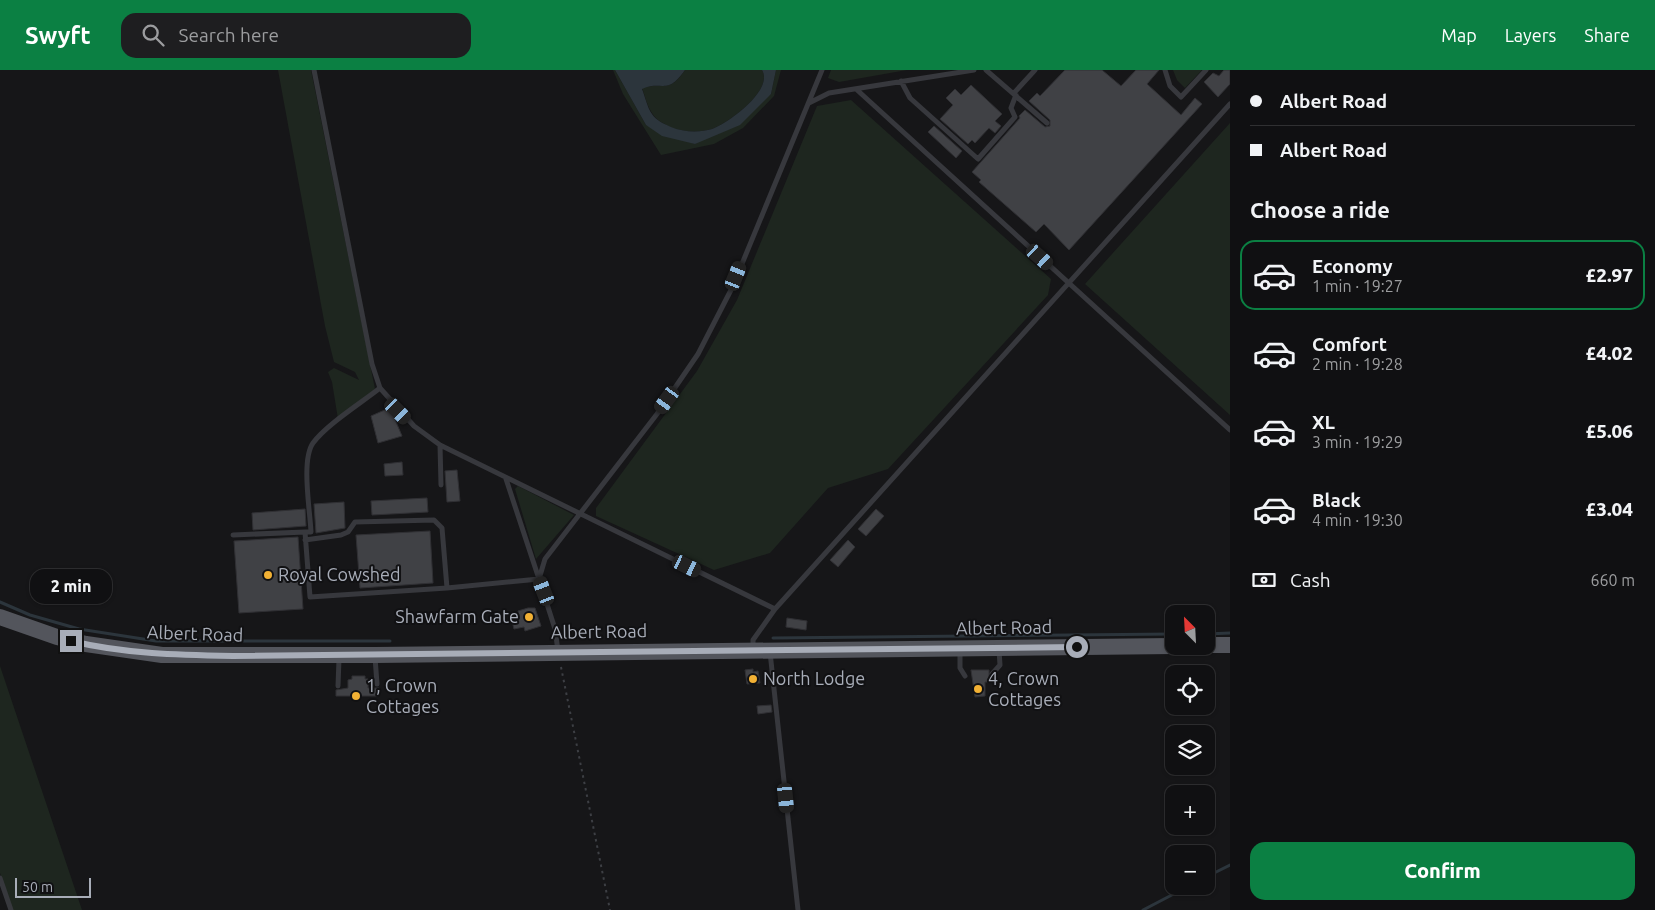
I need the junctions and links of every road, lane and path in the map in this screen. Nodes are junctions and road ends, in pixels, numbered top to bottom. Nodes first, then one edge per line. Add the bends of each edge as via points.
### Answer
1 (314, 70) edge
2 (822, 70) edge
3 (974, 70) edge
4 (986, 70) edge
5 (1035, 70) edge
6 (1165, 70) edge
7 (1206, 70) edge
8 (901, 82) junction
9 (856, 89) junction
10 (1015, 94) junction
11 (809, 103) junction
12 (1230, 104) edge
13 (1048, 123) dead end
14 (1070, 283) junction
15 (380, 388) junction
16 (1230, 430) edge
17 (440, 445) junction
18 (506, 479) junction
19 (441, 485) dead end
20 (582, 513) junction
21 (305, 532) junction
22 (233, 535) dead end
23 (305, 540) junction
24 (539, 579) junction
25 (447, 588) junction
26 (775, 609) junction
27 (0, 617) edge
28 (1215, 645) edge
29 (1230, 645) edge
30 (1165, 646) edge
31 (999, 648) junction
32 (960, 649) junction
33 (753, 650) junction
34 (770, 650) junction
35 (558, 652) junction
36 (338, 655) junction
37 (375, 655) junction
38 (992, 674) dead end
39 (965, 676) dead end
40 (376, 684) dead end
41 (338, 686) dead end
42 (0, 878) edge
43 (11, 910) edge
44 (610, 910) edge
45 (798, 910) edge

1 - 15 lane via 372,364
2 - 11 lane
3 - 8 lane
4 - 10 lane
5 - 10 lane
6 - 7 lane via 1170,86 1181,97
8 - 9 lane
8 - 10 lane via 910,98 978,159 1015,118 1011,108
9 - 11 lane via 820,96
9 - 14 lane
10 - 13 lane
11 - 20 lane via 732,288 710,332 678,386
12 - 14 lane
14 - 16 lane
14 - 26 lane
15 - 17 lane via 414,426
15 - 21 lane via 312,444 307,465 311,532
17 - 18 lane
17 - 19 lane
18 - 20 lane
18 - 24 lane
20 - 24 lane via 545,559
20 - 26 lane
21 - 22 lane
21 - 23 lane
23 - 25 lane via 310,597
23 - 25 lane via 341,535 348,532 355,522 434,520 442,528
24 - 25 lane
24 - 35 lane via 555,630
26 - 33 lane via 753,640
27 - 36 main road, Albert Road via 57,637 125,651 198,656
28 - 29 main road
30 - 31 main road, Albert Road
31 - 32 main road, Albert Road
31 - 38 lane via 1000,665
32 - 34 main road, Albert Road
32 - 39 lane via 960,668
33 - 34 main road, Albert Road
33 - 35 main road, Albert Road
34 - 45 lane
35 - 37 main road, Albert Road
35 - 44 path
36 - 37 main road, Albert Road
36 - 41 lane
37 - 40 lane
42 - 43 lane

